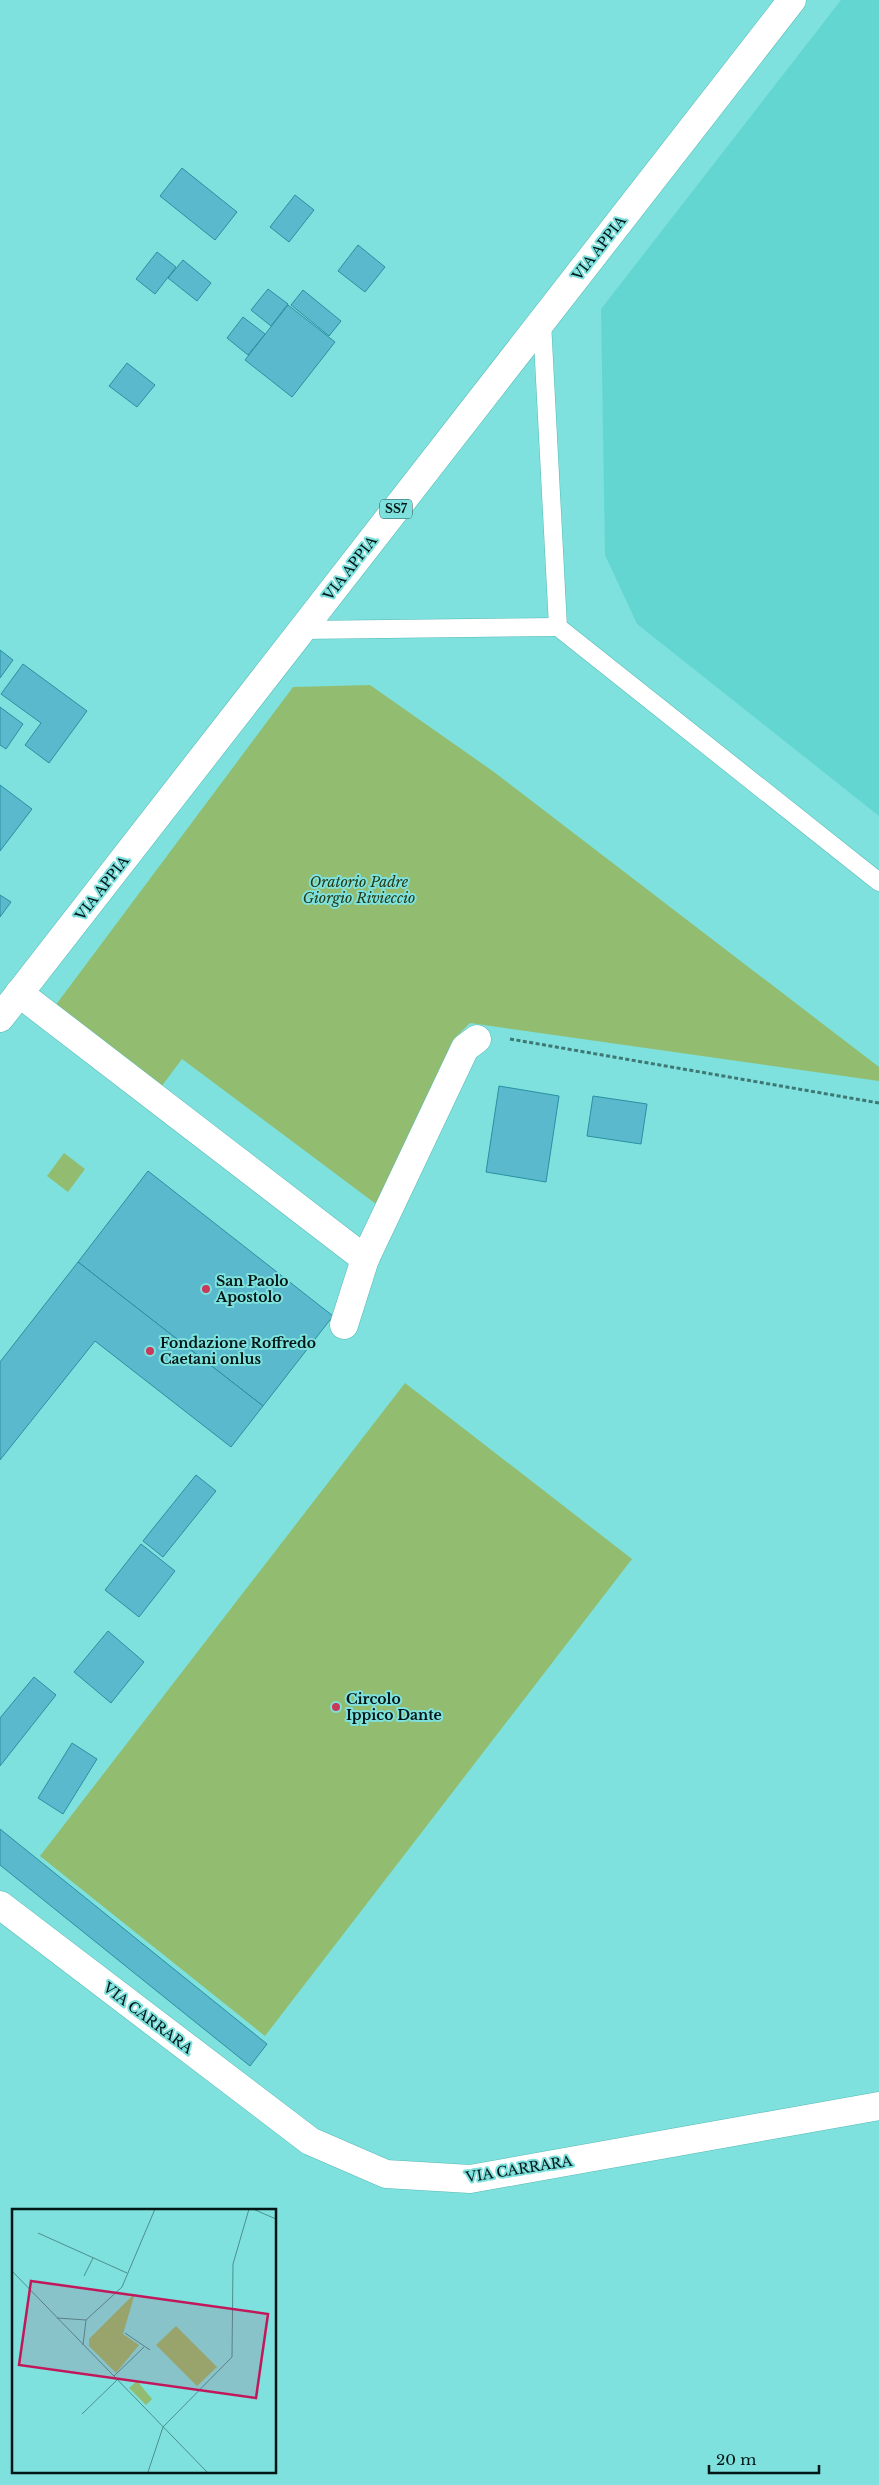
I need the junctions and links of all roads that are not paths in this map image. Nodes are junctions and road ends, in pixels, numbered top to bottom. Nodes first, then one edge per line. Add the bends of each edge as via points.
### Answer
1 (792, 0) edge
2 (542, 322) junction
3 (558, 628) junction
4 (302, 630) junction
5 (879, 882) edge
6 (19, 994) junction
7 (0, 1018) edge
8 (477, 1039) road end
9 (365, 1259) junction
10 (344, 1325) dead end
11 (0, 1905) edge
12 (879, 2106) edge

1 - 2 street, VIA APPIA / SS7
2 - 3 lane
2 - 4 street, VIA APPIA / SS7
3 - 4 lane
3 - 5 lane
4 - 6 street, VIA APPIA / SS7
6 - 7 street, VIA APPIA / SS7
6 - 9 street
8 - 9 street via 465,1048
9 - 10 street
11 - 12 street, VIA CARRARA via 310,2141 386,2174 470,2179

